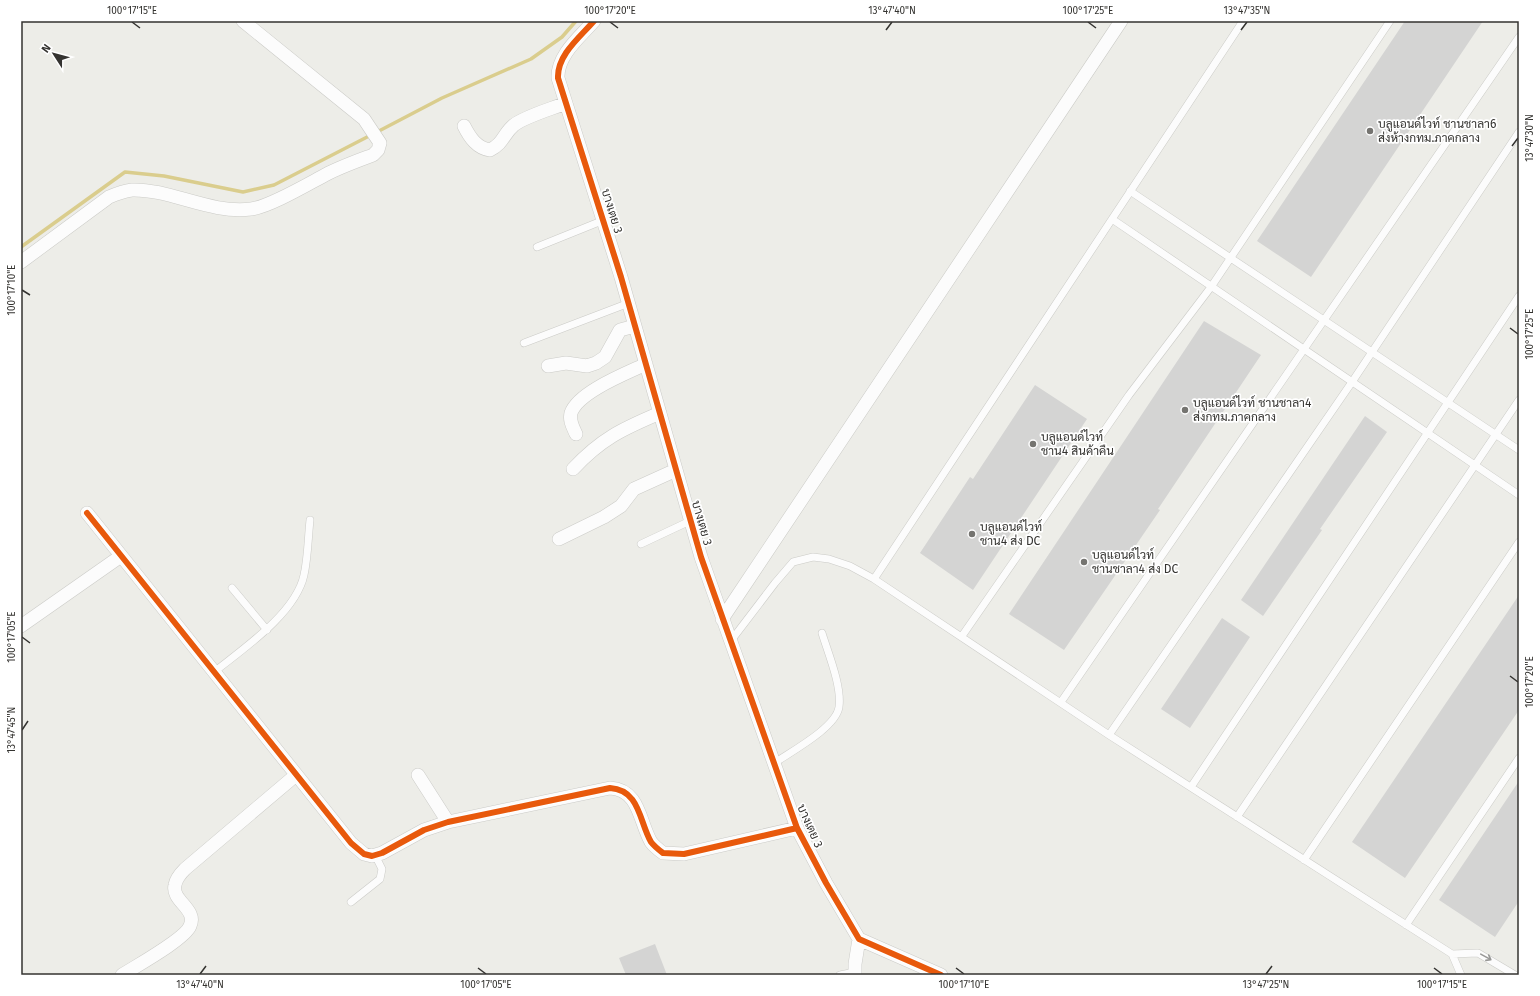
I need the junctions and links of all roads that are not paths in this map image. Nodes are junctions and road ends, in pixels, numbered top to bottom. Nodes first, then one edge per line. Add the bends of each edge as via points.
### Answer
1 (244, 21) edge
2 (594, 21) edge
3 (1121, 21) edge
4 (1242, 21) edge
5 (1390, 21) edge
6 (1519, 37) edge
7 (566, 103) junction
8 (464, 126) dead end
9 (1519, 132) edge
10 (1130, 191) junction
11 (1112, 219) junction
12 (604, 220) junction
13 (537, 247) dead end
14 (1231, 258) junction
15 (21, 262) edge
16 (1211, 287) junction
17 (1519, 296) edge
18 (629, 303) junction
19 (1324, 320) junction
20 (635, 326) junction
21 (524, 343) dead end
22 (1304, 349) junction
23 (1372, 352) junction
24 (646, 364) junction
25 (548, 366) dead end
26 (1352, 382) junction
27 (1519, 400) edge
28 (1449, 402) junction
29 (660, 413) junction
30 (1428, 433) junction
31 (576, 434) dead end
32 (1496, 434) junction
33 (1519, 450) edge
34 (1475, 465) junction
35 (572, 469) dead end
36 (676, 470) junction
37 (1519, 495) edge
38 (86, 513) dead end
39 (310, 520) dead end
40 (690, 521) junction
41 (559, 539) dead end
42 (1519, 542) edge
43 (641, 544) dead end
44 (121, 556) junction
45 (874, 579) junction
46 (232, 588) dead end
47 (722, 618) junction
48 (21, 626) edge
49 (267, 630) junction
50 (822, 633) dead end
51 (962, 636) junction
52 (730, 642) junction
53 (214, 672) junction
54 (1061, 702) junction
55 (1110, 735) junction
56 (1519, 758) edge
57 (773, 764) junction
58 (296, 775) junction
59 (418, 775) dead end
60 (1191, 787) junction
61 (1237, 816) junction
62 (448, 822) junction
63 (797, 828) junction
64 (375, 855) junction
65 (1304, 860) junction
66 (351, 902) dead end
67 (1406, 925) junction
68 (859, 938) junction
69 (1452, 954) junction
70 (855, 973) edge
71 (122, 975) edge
72 (840, 975) edge
73 (941, 975) edge
74 (1461, 975) edge
75 (1515, 975) edge

1 - 15 street via 350,107 370,127 380,143 378,150 373,155 326,174 254,209 236,211 156,193 132,190 122,192 109,198
2 - 7 street, บางเตย 3 via 564,55 557,68
3 - 47 street
4 - 10 lane
5 - 14 lane
6 - 19 lane
7 - 8 street via 515,124 503,140 490,150 482,149
7 - 12 street, บางเตย 3
9 - 23 lane
10 - 11 lane
10 - 14 lane
11 - 16 lane
11 - 45 lane
12 - 13 lane
12 - 18 street, บางเตย 3
14 - 16 lane
14 - 19 lane
16 - 22 lane
16 - 51 lane via 1129,395
17 - 28 lane
18 - 20 street, บางเตย 3
18 - 21 lane
19 - 22 lane
19 - 23 lane
20 - 24 street, บางเตย 3
20 - 25 street via 620,330 605,356 596,363 587,366 566,363
22 - 26 lane
22 - 54 lane
23 - 26 lane
23 - 28 lane
24 - 29 street, บางเตย 3
24 - 31 street via 587,395 575,406 571,422
26 - 30 lane
26 - 55 lane
27 - 32 lane
28 - 30 lane
28 - 32 lane
29 - 35 street via 607,438
29 - 36 street, บางเตย 3
30 - 34 lane
30 - 60 lane
32 - 33 lane
32 - 34 lane
34 - 37 lane
34 - 61 lane
36 - 40 street, บางเตย 3
36 - 41 street via 634,489 621,506
38 - 44 street
39 - 49 lane via 304,576 296,594
40 - 43 lane
40 - 47 street, บางเตย 3
42 - 65 lane
44 - 48 street
44 - 53 street
45 - 51 lane
45 - 52 lane via 850,566 829,559 813,557 793,562
46 - 49 lane
47 - 52 street, บางเตย 3
49 - 53 lane
50 - 57 lane via 838,690 839,708 830,724
51 - 54 lane
52 - 57 street, บางเตย 3
53 - 58 street
54 - 55 lane
55 - 60 lane
56 - 67 lane
57 - 63 street, บางเตย 3
58 - 64 street via 358,850 364,854
58 - 71 street via 185,869 174,885 175,892 192,918 190,926 178,939
59 - 62 street
60 - 61 lane
61 - 65 lane
62 - 63 street via 610,788 618,789 632,798 651,842 663,853 684,854
62 - 64 street via 424,830
63 - 68 street, บางเตย 3
64 - 66 lane via 382,869 380,879
65 - 67 lane
67 - 69 lane
68 - 70 street
68 - 73 street
69 - 74 lane
69 -> 75 lane via 1478,953
70 - 72 lane

